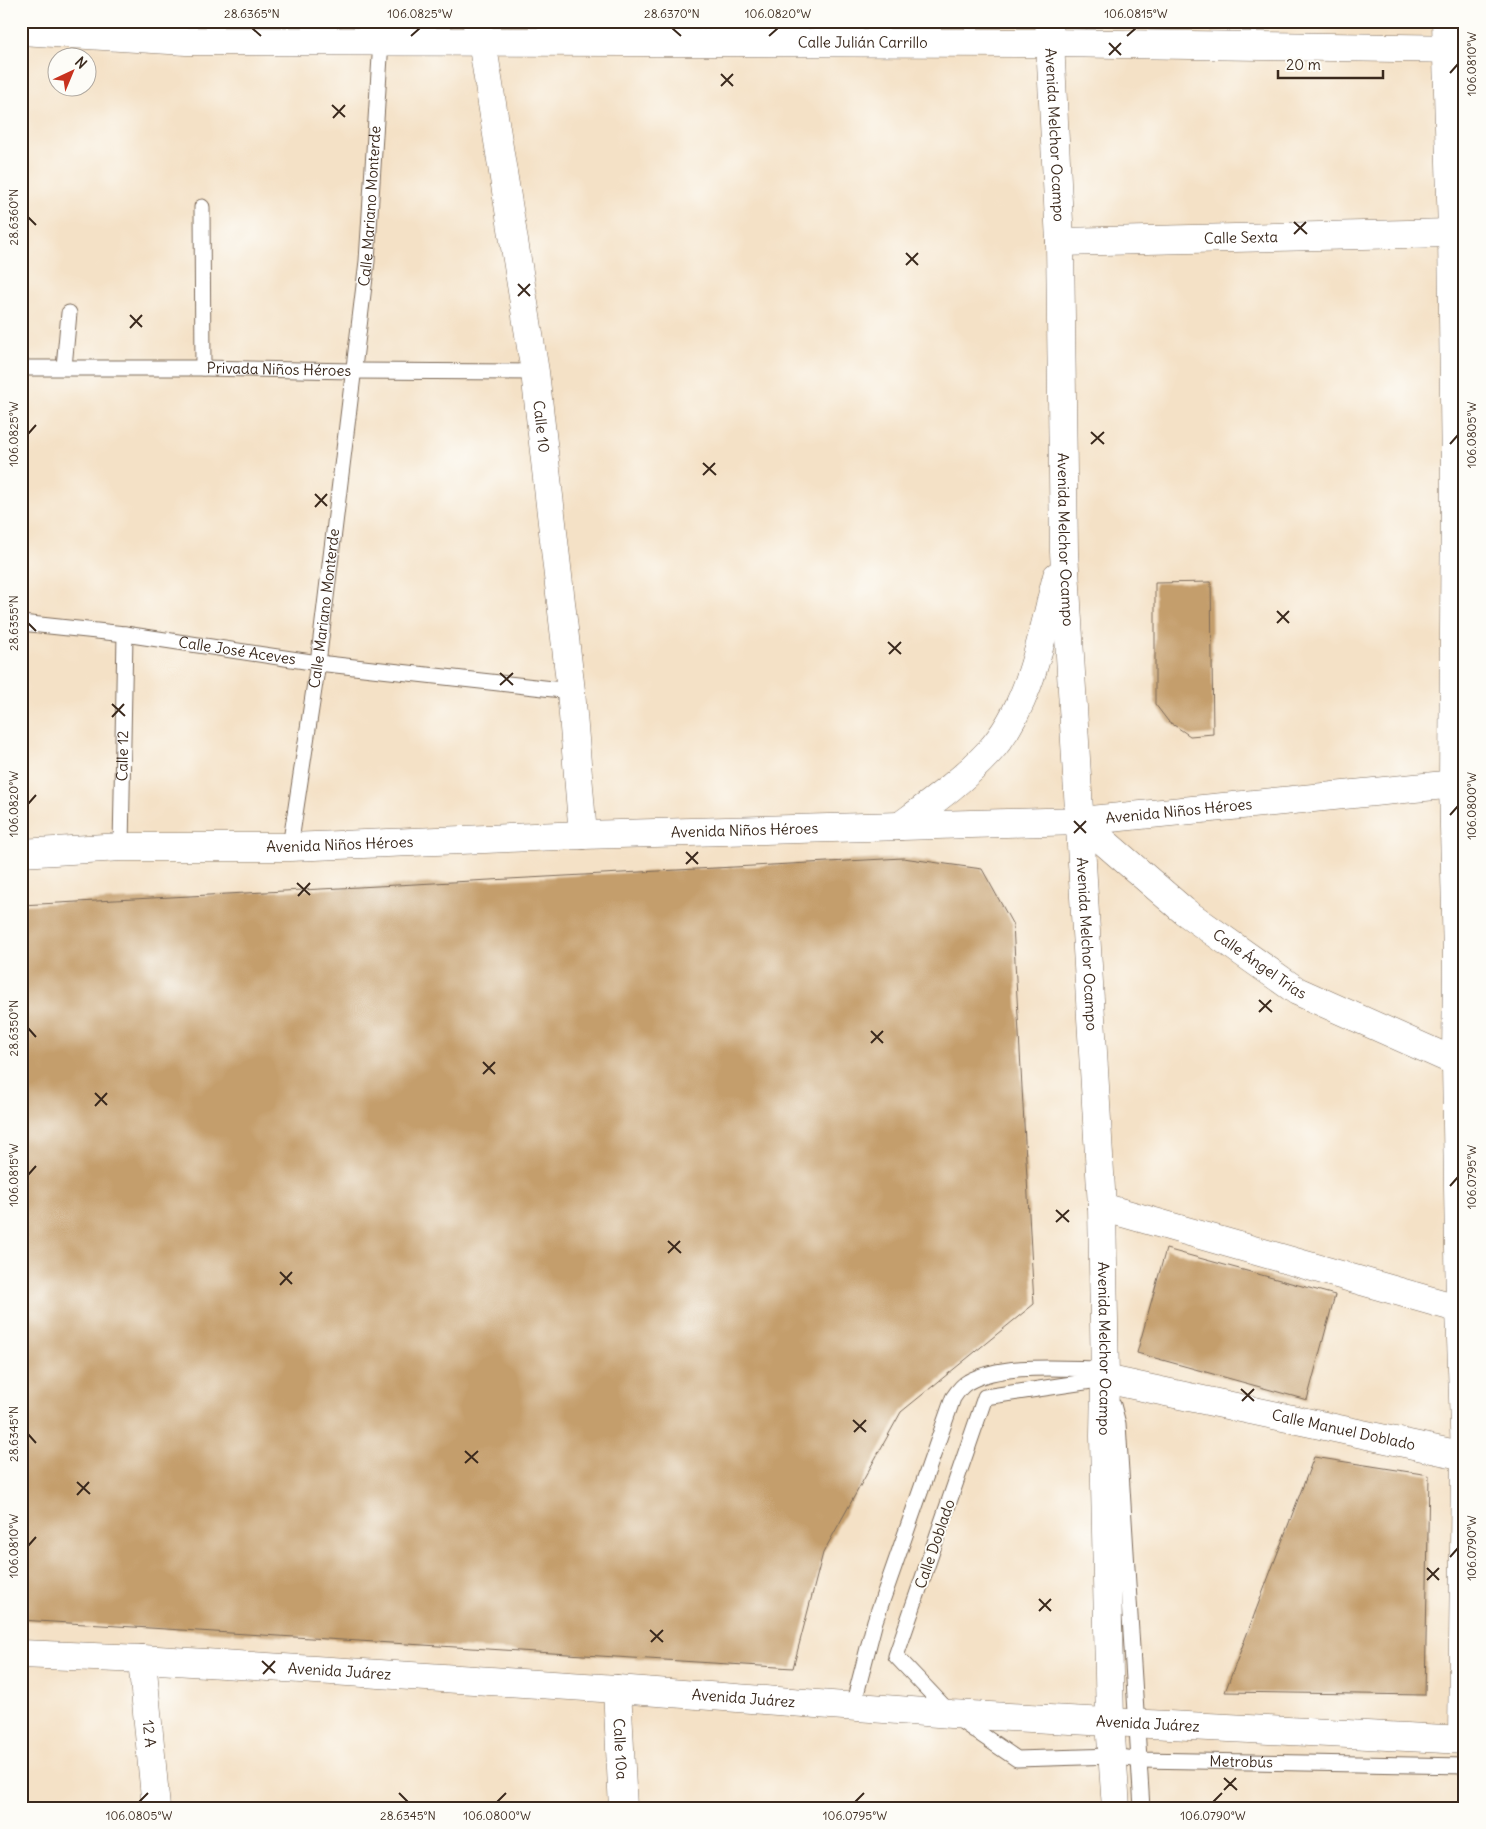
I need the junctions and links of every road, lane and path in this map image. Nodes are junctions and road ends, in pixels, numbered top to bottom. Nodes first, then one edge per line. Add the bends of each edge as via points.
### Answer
1 (1446, 21) edge
2 (21, 31) edge
3 (479, 31) edge
4 (1049, 32) edge
5 (380, 41) junction
6 (1455, 49) edge
7 (202, 207) dead end
8 (1452, 233) junction
9 (1060, 242) junction
10 (69, 313) dead end
11 (64, 367) junction
12 (21, 368) edge
13 (203, 368) junction
14 (353, 371) junction
15 (535, 372) junction
16 (1460, 478) edge
17 (1064, 552) junction
18 (21, 623) edge
19 (125, 634) junction
20 (318, 663) junction
21 (571, 691) junction
22 (1459, 783) edge
23 (1080, 821) junction
24 (900, 826) junction
25 (583, 836) junction
26 (121, 847) junction
27 (290, 847) junction
28 (21, 854) edge
29 (1460, 1065) edge
30 (1102, 1207) junction
31 (1460, 1309) junction
32 (1105, 1374) junction
33 (1465, 1456) edge
34 (21, 1654) edge
35 (142, 1659) junction
36 (617, 1689) junction
37 (853, 1706) junction
38 (951, 1714) junction
39 (1110, 1722) junction
40 (1137, 1723) junction
41 (1464, 1749) edge
42 (1127, 1758) junction
43 (1017, 1759) joint
44 (156, 1808) edge
45 (622, 1808) edge
46 (1116, 1808) edge
47 (1142, 1808) edge

1 - 6 street
2 - 5 street, Calle Julián Carrillo via 186,40
3 - 4 street, Calle Julián Carrillo
3 - 5 street, Calle Julián Carrillo
3 - 15 street, Calle 10
4 - 6 street, Calle Julián Carrillo
4 - 9 street, Avenida Melchor Ocampo
5 - 14 lane, Calle Mariano Monterde via 367,261
6 - 8 street
7 - 13 lane
8 - 9 street, Calle Sexta
8 - 16 street
9 - 17 street, Avenida Melchor Ocampo
10 - 11 lane
11 - 12 lane, Privada Niños Héroes
11 - 13 lane, Privada Niños Héroes
13 - 14 lane, Privada Niños Héroes
14 - 15 lane, Privada Niños Héroes
14 - 20 lane, Calle Mariano Monterde
15 - 21 street, Calle 10
16 - 22 street
17 - 23 street, Avenida Melchor Ocampo
17 - 24 street via 1028,684 1012,720 989,752 951,787
18 - 19 lane, Calle José Aceves
19 - 20 lane, Calle José Aceves
19 - 26 lane, Calle 12
20 - 21 lane, Calle José Aceves
20 - 27 lane, Calle Mariano Monterde
21 - 25 street, Calle 10
22 - 23 street, Avenida Niños Héroes
22 - 29 street via 1457,958
23 - 24 street, Avenida Niños Héroes
23 - 29 street, Calle Ángel Trías via 1184,911 1297,992
23 - 30 street, Avenida Melchor Ocampo
24 - 25 street, Avenida Niños Héroes
25 - 27 street, Avenida Niños Héroes
26 - 27 street, Avenida Niños Héroes
26 - 28 street, Avenida Niños Héroes
29 - 31 street
30 - 31 street
30 - 32 street, Avenida Melchor Ocampo
31 - 33 street
32 - 33 street, Calle Manuel Doblado
32 - 37 lane via 1016,1369 968,1382 957,1392 875,1621
32 - 38 lane, Calle Doblado via 985,1397 896,1656
32 - 39 street, Avenida Melchor Ocampo
32 - 40 lane via 1118,1424
33 - 41 street
34 - 35 street, Avenida Juárez
35 - 36 street, Avenida Juárez
35 - 44 street, 12 A
36 - 37 street, Avenida Juárez
36 - 45 street, Calle 10a
37 - 38 street, Avenida Juárez
38 - 39 street, Avenida Juárez
38 - 43 lane, Calle Doblado
39 - 40 street, Avenida Juárez
39 - 42 street, Avenida Melchor Ocampo
40 - 41 street, Avenida Juárez
40 - 42 lane
41 - 42 lane, Metrobús
42 - 43 lane, Metrobús
42 - 46 street, Avenida Melchor Ocampo
42 - 47 lane

